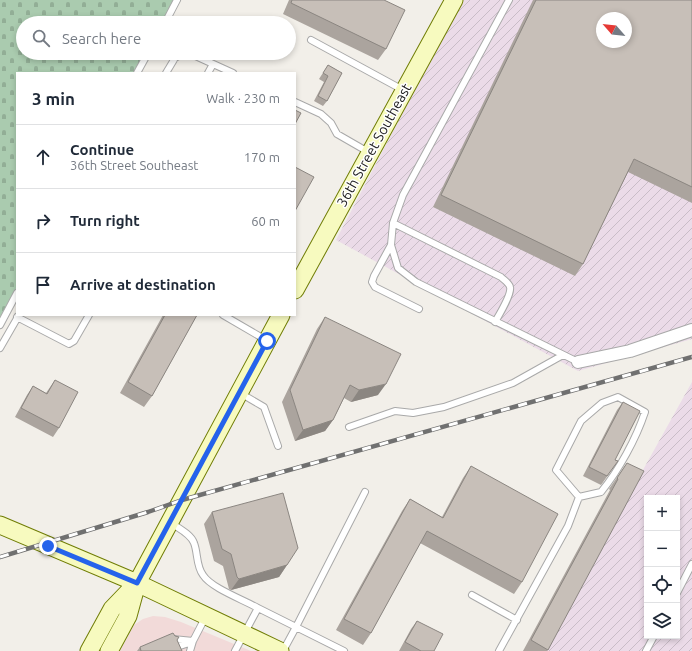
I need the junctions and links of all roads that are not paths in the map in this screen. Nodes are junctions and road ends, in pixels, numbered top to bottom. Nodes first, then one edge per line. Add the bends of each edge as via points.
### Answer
1 (454, 0) edge
2 (509, 0) edge
3 (175, 2) edge
4 (168, 16) edge
5 (311, 40) dead end
6 (144, 60) edge
7 (174, 60) edge
8 (204, 60) edge
9 (213, 64) junction
10 (138, 72) edge
11 (167, 72) edge
12 (209, 72) edge
13 (231, 72) edge
14 (404, 90) junction
15 (296, 102) edge
16 (370, 153) junction
17 (393, 223) junction
18 (391, 245) junction
19 (296, 288) edge
20 (16, 296) edge
21 (419, 309) dead end
22 (18, 316) edge
23 (88, 316) edge
24 (225, 316) edge
25 (280, 316) edge
26 (495, 322) junction
27 (0, 325) edge
28 (692, 330) edge
29 (267, 341) junction
30 (0, 348) edge
31 (563, 355) junction
32 (578, 362) joint
33 (239, 392) junction
34 (349, 427) dead end
35 (278, 446) dead end
36 (365, 492) dead end
37 (579, 497) junction
38 (169, 523) junction
39 (0, 525) edge
40 (692, 564) edge
41 (137, 583) junction
42 (680, 587) edge
43 (472, 595) dead end
44 (258, 608) junction
45 (206, 616) junction
46 (517, 620) junction
47 (296, 627) junction
48 (244, 633) junction
49 (173, 639) edge
50 (652, 639) edge
51 (193, 641) junction
52 (177, 647) edge
53 (89, 651) edge
54 (109, 651) edge
55 (190, 651) edge
56 (235, 651) edge
57 (280, 651) edge
58 (284, 651) edge
59 (344, 651) edge
60 (499, 651) edge
61 (646, 651) edge

1 - 14 street, 36th Street Southeast
2 - 17 lane via 403,195
3 - 4 lane
5 - 14 lane
6 - 10 lane
7 - 11 lane
8 - 9 lane
9 - 12 lane
9 - 13 lane
14 - 16 street, 36th Street Southeast
15 - 16 lane via 321,114 331,123 337,134
16 - 19 street, 36th Street Southeast
17 - 18 lane
17 - 26 lane via 507,282 510,294
18 - 21 lane via 372,282 375,287
18 - 26 lane via 398,268 416,282
20 - 27 lane
22 - 23 lane via 69,344 74,341
22 - 30 lane
24 - 29 lane
25 - 29 street
26 - 31 lane
28 - 32 street via 630,351
29 - 33 street
31 - 32 lane
31 - 34 lane via 513,383 444,407 413,413 395,411
33 - 35 lane via 264,407
33 - 38 street
36 - 47 lane
37 - 37 lane via 601,492 641,426 645,412 618,397 602,403 581,421 556,470
37 - 46 lane via 568,526
38 - 41 street
38 - 44 lane via 186,533 194,542 199,570 210,583
39 - 41 street
40 - 42 lane
41 - 45 street
41 - 53 street via 112,609
41 - 54 street via 128,616
43 - 46 lane
44 - 47 lane
44 - 48 lane
45 - 48 street
45 - 51 lane
46 - 60 lane
47 - 58 lane
47 - 59 lane
48 - 56 lane
48 - 57 street
49 - 51 lane
50 - 61 lane
51 - 52 lane
51 - 55 lane

